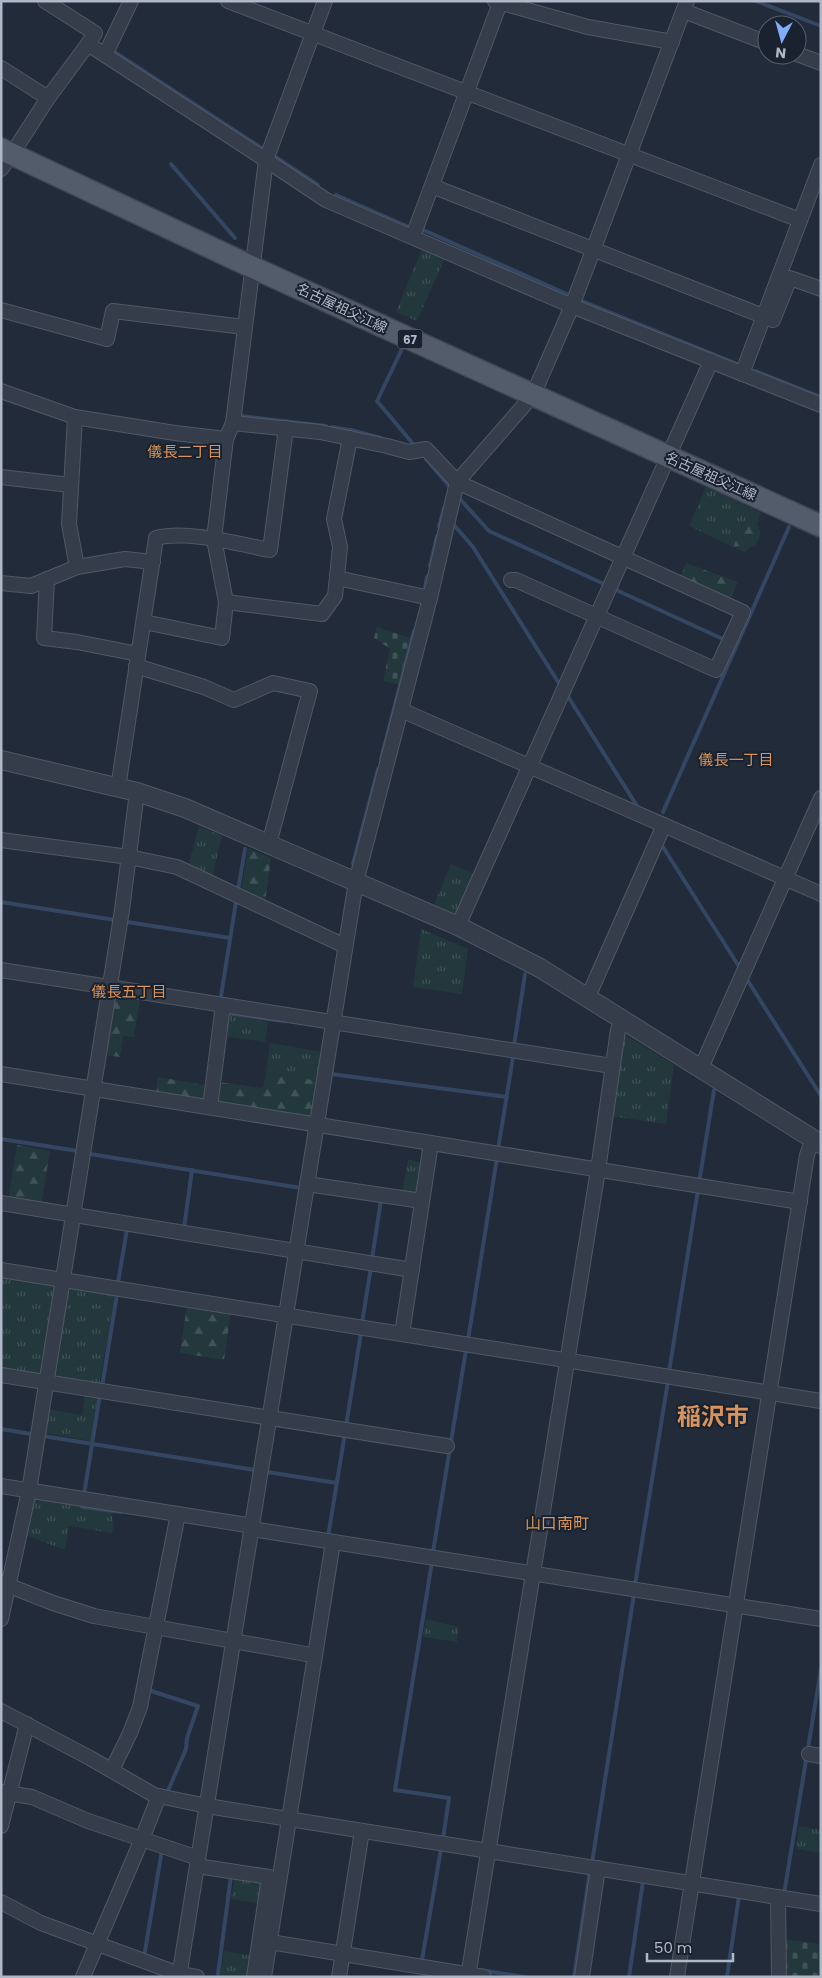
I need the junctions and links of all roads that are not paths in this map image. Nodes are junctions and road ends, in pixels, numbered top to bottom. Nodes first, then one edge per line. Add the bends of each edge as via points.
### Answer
1 (45, 1) edge
2 (131, 1) edge
3 (228, 1) edge
4 (325, 1) edge
5 (497, 2) edge
6 (686, 6) edge
7 (313, 34) junction
8 (757, 38) edge
9 (672, 42) junction
10 (88, 44) junction
11 (105, 55) junction
12 (807, 58) edge
13 (821, 63) edge
14 (1, 68) edge
15 (466, 92) junction
16 (48, 98) junction
17 (630, 154) junction
18 (5, 157) edge
19 (266, 160) junction
20 (821, 165) edge
21 (432, 186) junction
22 (800, 220) junction
23 (413, 236) junction
24 (594, 249) junction
25 (252, 266) junction
26 (821, 290) edge
27 (572, 306) junction
28 (1, 310) edge
29 (764, 316) junction
30 (244, 327) junction
31 (711, 362) junction
32 (742, 374) junction
33 (1, 391) edge
34 (533, 395) junction
35 (821, 405) edge
36 (75, 417) junction
37 (233, 423) junction
38 (286, 428) junction
39 (350, 438) junction
40 (226, 439) junction
41 (667, 456) junction
42 (1, 477) edge
43 (457, 482) junction
44 (70, 485) junction
45 (821, 526) edge
46 (214, 539) junction
47 (622, 557) junction
48 (153, 562) junction
49 (77, 567) junction
50 (337, 578) junction
51 (47, 579) junction
52 (511, 580) dead end
53 (1, 583) edge
54 (430, 598) junction
55 (226, 602) junction
56 (596, 616) junction
57 (144, 622) junction
58 (137, 660) junction
59 (401, 710) junction
60 (1, 760) edge
61 (529, 766) junction
62 (118, 788) junction
63 (137, 792) junction
64 (821, 798) edge
65 (664, 825) junction
66 (1, 840) edge
67 (268, 844) junction
68 (129, 858) junction
69 (785, 878) junction
70 (356, 882) junction
71 (821, 894) edge
72 (458, 926) junction
73 (345, 946) junction
74 (1, 970) edge
75 (110, 987) junction
76 (588, 997) junction
77 (222, 1005) junction
78 (622, 1019) junction
79 (333, 1022) junction
80 (612, 1066) junction
81 (701, 1068) junction
82 (1, 1074) edge
83 (93, 1088) junction
84 (210, 1107) junction
85 (317, 1124) junction
86 (817, 1141) edge
87 (431, 1143) junction
88 (598, 1170) junction
89 (307, 1184) junction
90 (422, 1201) junction
91 (800, 1202) junction
92 (1, 1203) edge
93 (73, 1214) junction
94 (296, 1251) junction
95 (1, 1270) edge
96 (412, 1270) junction
97 (63, 1280) junction
98 (286, 1315) junction
99 (402, 1334) junction
100 (568, 1360) junction
101 (1, 1375) edge
102 (46, 1382) junction
103 (770, 1392) junction
104 (821, 1401) edge
105 (270, 1418) junction
106 (447, 1446) dead end
107 (1, 1486) edge
108 (29, 1491) junction
109 (178, 1514) junction
110 (252, 1527) junction
111 (333, 1542) junction
112 (534, 1573) junction
113 (5, 1584) edge
114 (736, 1606) junction
115 (1, 1619) edge
116 (821, 1619) edge
117 (156, 1628) junction
118 (234, 1642) junction
119 (306, 1654) dead end
120 (1, 1711) edge
121 (27, 1724) junction
122 (112, 1770) junction
123 (5, 1793) edge
124 (159, 1796) junction
125 (207, 1806) junction
126 (290, 1819) junction
127 (1, 1826) edge
128 (362, 1831) junction
129 (142, 1839) junction
130 (489, 1851) junction
131 (198, 1862) junction
132 (598, 1868) junction
133 (692, 1883) junction
134 (778, 1897) junction
135 (1, 1902) edge
136 (821, 1904) edge
137 (270, 1942) junction
138 (96, 1943) junction
139 (343, 1953) junction
140 (468, 1975) edge
141 (179, 1976) edge
142 (83, 1977) edge
143 (197, 1977) edge
144 (254, 1977) edge
145 (264, 1977) edge
146 (339, 1977) edge
147 (484, 1977) edge
148 (582, 1977) edge
149 (677, 1977) edge
150 (779, 1977) edge

1 - 10 street via 95,34
2 - 11 street
3 - 7 street
4 - 7 street
5 - 9 street via 588,28
5 - 15 street
6 - 8 street
6 - 9 street
7 - 15 street
7 - 19 street
9 - 17 street
10 - 11 street
10 - 16 street
11 - 19 street
12 - 13 street
14 - 16 street
15 - 17 street
15 - 21 street
16 - 18 street
17 - 22 street
17 - 24 street
18 - 25 main road, 名古屋祖父江線 / 67
19 - 23 street via 326,200
19 - 25 street
20 - 22 street
21 - 23 street
21 - 24 street
22 - 29 street
23 - 27 street
24 - 27 street
24 - 29 street
25 - 30 street
25 - 34 main road, 名古屋祖父江線 / 67
26 - 29 street via 790,278 773,320
27 - 31 street
27 - 34 street
28 - 30 street via 107,338 113,311
29 - 32 street
30 - 37 street
31 - 32 street
31 - 41 street
32 - 35 street
33 - 36 street
34 - 41 main road, 名古屋祖父江線 / 67
34 - 43 street
36 - 40 street
36 - 44 street
37 - 38 street
37 - 40 street
38 - 39 street
38 - 46 street via 270,550
39 - 43 street via 409,452 426,449
39 - 50 street via 334,519 340,547
40 - 46 street
41 - 45 main road, 名古屋祖父江線 / 67
41 - 47 street
42 - 44 street
43 - 47 street
43 - 54 street
44 - 49 street via 69,524
46 - 48 street via 168,535 156,538
46 - 55 street
47 - 56 street
47 - 56 street via 743,612 716,670
48 - 49 street via 125,559
48 - 57 street
49 - 51 street
50 - 54 street
50 - 55 street via 335,596 322,614
51 - 53 street via 32,586
51 - 58 street via 44,638 78,642
52 - 56 street
54 - 59 street
55 - 57 street via 222,638
56 - 61 street
57 - 58 street
58 - 62 street
58 - 67 street via 234,700 273,683 310,691
59 - 61 street
59 - 70 street
60 - 62 street
61 - 65 street
61 - 72 street
62 - 63 street
63 - 67 street via 185,808
63 - 68 street
64 - 69 street
65 - 69 street
65 - 76 street
66 - 68 street
67 - 70 street
68 - 73 street via 177,867
68 - 75 street
69 - 71 street
69 - 81 street
70 - 72 street
70 - 73 street
72 - 76 street
73 - 79 street
74 - 75 street
75 - 77 street
75 - 83 street
76 - 78 street
77 - 79 street
77 - 84 street
78 - 80 street
78 - 81 street
79 - 80 street
79 - 85 street
80 - 88 street
81 - 86 street
82 - 83 street
83 - 84 street
83 - 93 street
84 - 85 street
85 - 87 street
85 - 89 street
86 - 91 street via 808,1155
87 - 88 street
87 - 90 street
88 - 91 street
88 - 100 street
89 - 90 street
89 - 94 street
90 - 96 street
91 - 103 street
92 - 93 street
93 - 94 street
93 - 97 street
94 - 96 street
94 - 98 street
95 - 97 street
96 - 99 street
97 - 98 street
97 - 102 street
98 - 99 street
98 - 105 street
99 - 100 street
100 - 103 street
100 - 112 street
101 - 102 street
102 - 105 street
102 - 108 street
103 - 104 street
103 - 114 street
105 - 106 street
105 - 110 street
107 - 108 street
108 - 109 street
108 - 113 street
109 - 110 street
109 - 117 street
110 - 111 street
110 - 118 street
111 - 112 street
111 - 126 street
112 - 114 street
112 - 130 street
113 - 115 street
113 - 117 street via 94,1616
114 - 116 street
114 - 133 street
117 - 118 street
117 - 122 street via 140,1707
118 - 119 street
118 - 125 street
120 - 121 street
121 - 122 street
121 - 123 street
122 - 124 street
123 - 127 street
123 - 129 street via 32,1797
124 - 125 street
124 - 129 street
125 - 126 street
125 - 131 street
126 - 128 street
126 - 137 street
128 - 130 street
128 - 139 street
129 - 131 street
129 - 138 street
130 - 132 street
130 - 140 street
131 - 141 street
131 - 144 street via 269,1877
132 - 133 street
132 - 148 street
133 - 134 street
133 - 149 street
134 - 136 street
134 - 150 street
135 - 138 street via 42,1923
137 - 139 street
137 - 145 street
138 - 141 street
138 - 142 street
139 - 140 street
139 - 146 street
140 - 147 street
141 - 143 street

